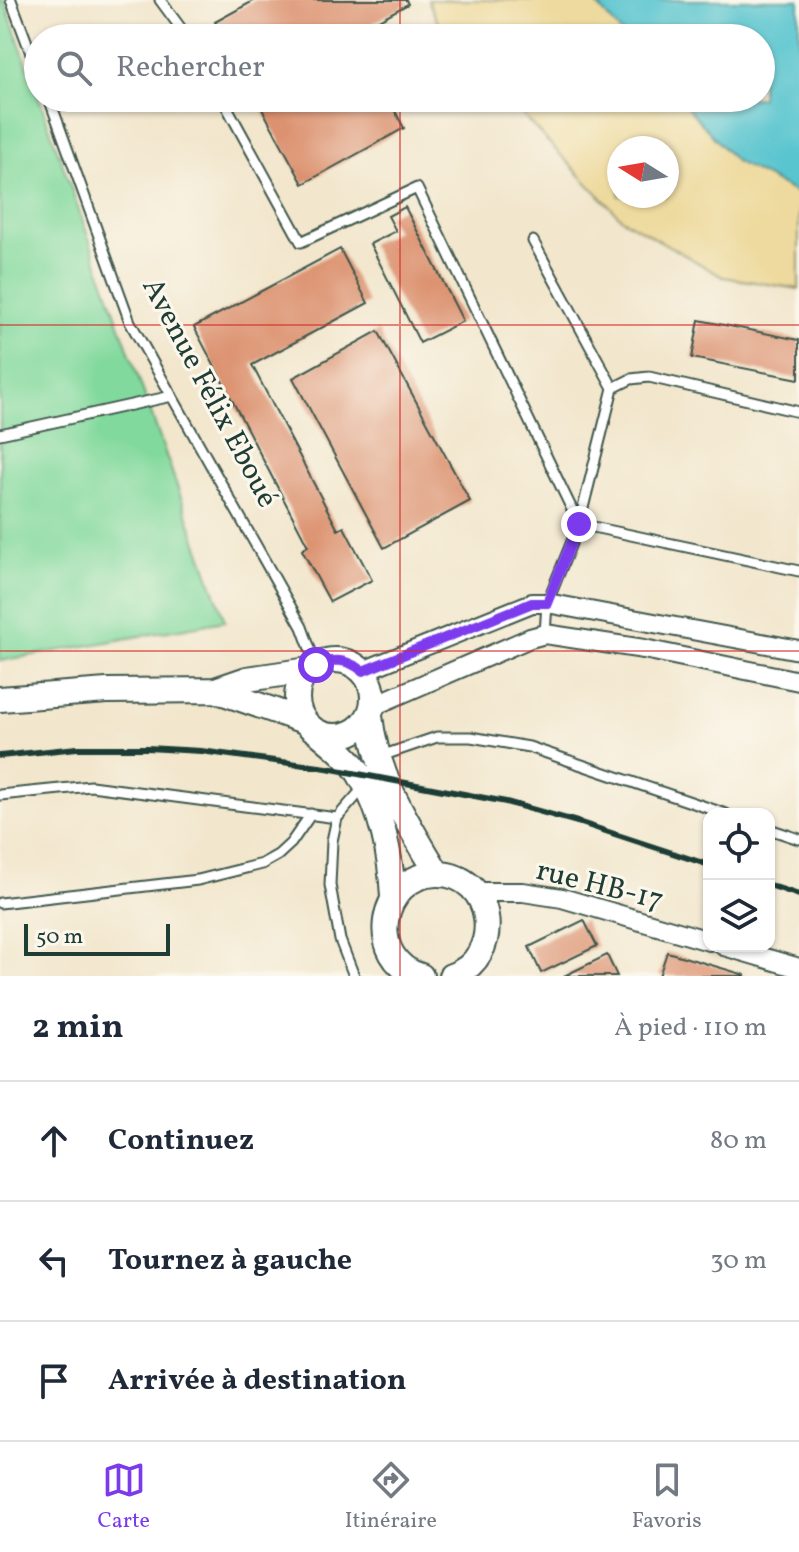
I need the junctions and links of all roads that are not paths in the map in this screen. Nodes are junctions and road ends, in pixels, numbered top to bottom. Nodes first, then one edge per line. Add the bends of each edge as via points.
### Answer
1 (11, 0) edge
2 (160, 0) edge
3 (178, 24) edge
4 (24, 35) edge
5 (54, 112) edge
6 (230, 112) edge
7 (533, 241) dead end
8 (613, 388) junction
9 (172, 396) junction
10 (799, 412) edge
11 (0, 434) edge
12 (579, 524) junction
13 (799, 571) edge
14 (547, 603) junction
15 (545, 634) junction
16 (799, 650) edge
17 (312, 667) junction
18 (363, 671) junction
19 (799, 681) edge
20 (215, 690) junction
21 (0, 699) edge
22 (372, 711) junction
23 (312, 727) junction
24 (377, 758) junction
25 (366, 785) junction
26 (0, 795) edge
27 (708, 808) edge
28 (311, 814) junction
29 (337, 818) junction
30 (775, 831) edge
31 (799, 839) edge
32 (438, 874) junction
33 (475, 892) junction
34 (393, 897) junction
35 (0, 903) edge
36 (703, 939) edge
37 (744, 952) edge
38 (799, 968) edge
39 (465, 972) edge
40 (410, 973) edge
41 (354, 976) edge

1 - 4 lane
2 - 3 lane
5 - 9 lane, Avenue Félix Eboué via 127,314
6 - 12 lane via 301,242 417,188
7 - 8 lane
8 - 10 lane via 649,377
8 - 12 lane
9 - 11 lane
9 - 17 lane, Avenue Félix Eboué via 302,627
12 - 13 lane
12 - 14 lane
14 - 15 lane
14 - 16 street
14 - 18 street via 532,603
15 - 19 street
15 - 22 street
17 - 18 street via 341,660
17 - 20 street
17 - 23 street via 302,679 297,700
18 - 22 street via 370,682
20 - 21 street
20 - 23 street
22 - 23 street via 363,726 343,736
22 - 24 street
23 - 25 street via 350,761
24 - 27 lane via 437,737 471,737 529,747
24 - 32 street via 403,818
25 - 29 lane
25 - 34 street via 386,844
26 - 28 lane via 91,786
28 - 29 lane
28 - 35 lane via 291,843 262,864 198,880
29 - 41 lane via 330,885 340,940
30 - 31 lane
32 - 33 street via 452,876
32 - 34 street via 413,881
33 - 36 street, rue HB-17 via 562,898
33 - 39 street via 488,926 482,951
34 - 40 street via 384,926 386,941
37 - 38 street

